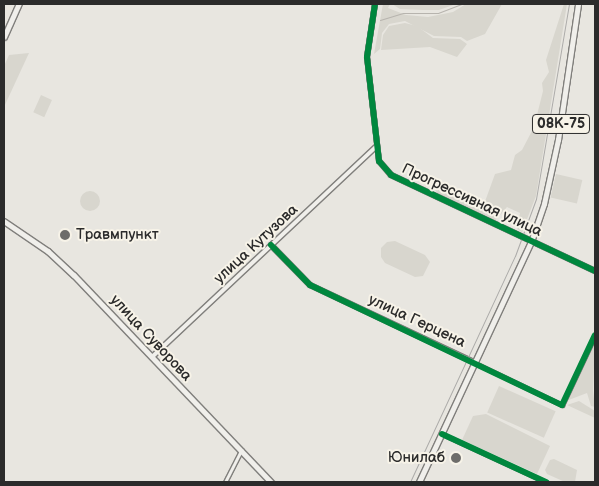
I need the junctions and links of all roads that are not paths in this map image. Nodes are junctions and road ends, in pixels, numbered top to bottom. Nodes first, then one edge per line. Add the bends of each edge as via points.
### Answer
1 (19, 4) edge
2 (375, 4) edge
3 (578, 4) edge
4 (4, 36) edge
5 (376, 148) junction
6 (4, 221) edge
7 (531, 242) junction
8 (271, 245) junction
9 (595, 271) edge
10 (595, 335) edge
11 (152, 357) junction
12 (474, 362) junction
13 (442, 434) junction
14 (241, 450) junction
15 (225, 482) edge
16 (271, 482) edge
17 (419, 482) edge
18 (546, 482) edge

1 - 4 main road
2 - 5 street, Прогрессивная улица via 367,57
3 - 7 main road, 08К-75 via 553,169
5 - 7 street, Прогрессивная улица via 379,161 391,175
5 - 8 street, улица Кутузова
6 - 11 main road, улица Суворова via 48,251
7 - 9 street, Прогрессивная улица
7 - 12 main road, 08К-75
8 - 11 street, улица Кутузова
8 - 12 street, улица Герцена via 310,285
10 - 12 street, улица Герцена via 562,404
11 - 14 main road, улица Суворова
12 - 13 main road, 08К-75
13 - 17 main road, 08К-75
13 - 18 street
14 - 15 street
14 - 16 main road, улица Суворова

